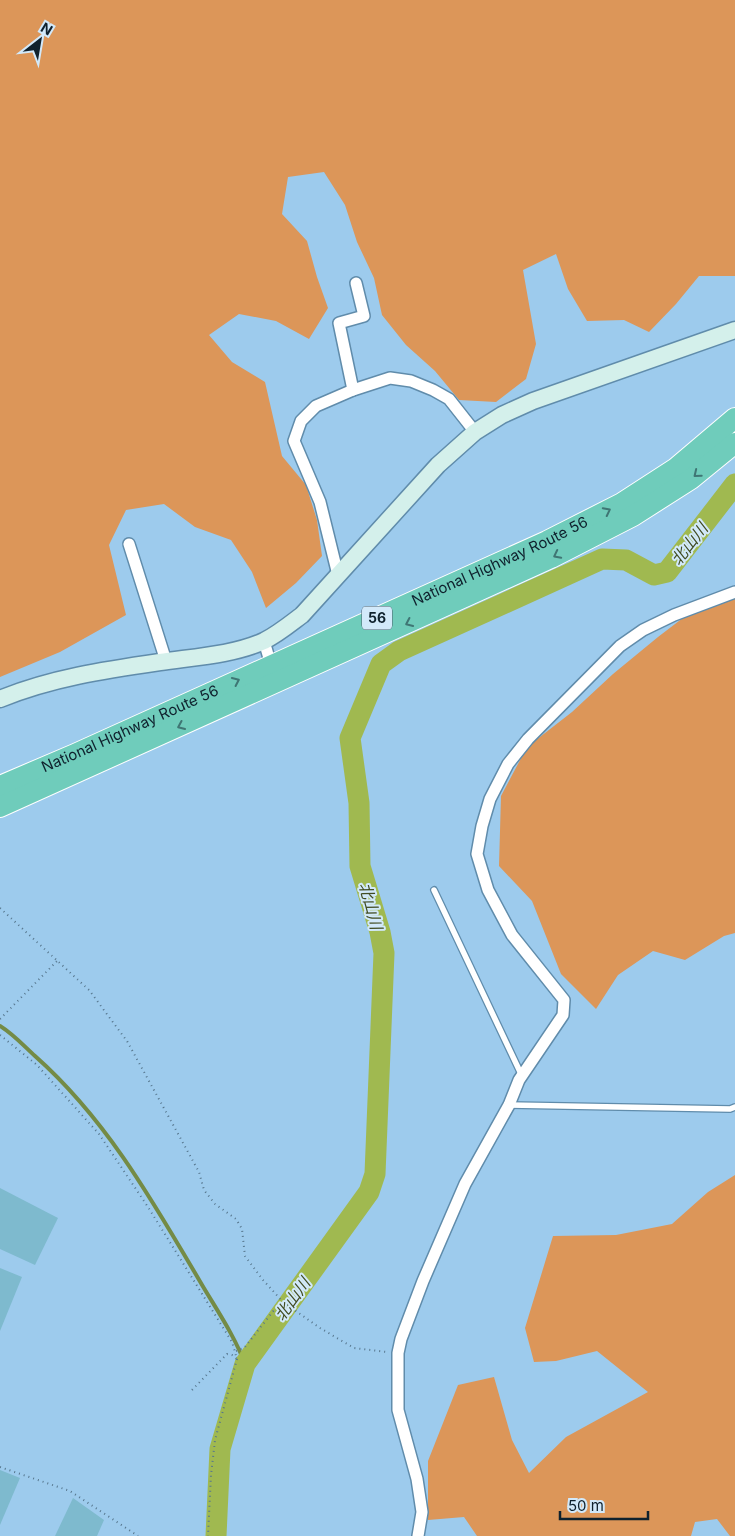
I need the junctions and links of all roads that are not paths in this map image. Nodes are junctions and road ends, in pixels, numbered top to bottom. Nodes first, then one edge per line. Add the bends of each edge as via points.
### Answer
1 (356, 282) dead end
2 (735, 330) edge
3 (352, 390) junction
4 (735, 418) edge
5 (475, 432) junction
6 (735, 443) edge
7 (129, 544) dead end
8 (338, 575) junction
9 (735, 592) edge
10 (264, 641) junction
11 (166, 661) junction
12 (276, 673) junction
13 (0, 699) edge
14 (0, 786) edge
15 (0, 807) edge
16 (434, 890) dead end
17 (522, 1076) junction
18 (509, 1106) junction
19 (735, 1107) edge
20 (418, 1536) edge

1 - 3 street via 364,316 339,323
2 - 5 street via 533,401
3 - 5 street via 390,378 411,381 449,399
3 - 8 street via 316,406 301,421 294,441 320,502
12 -> 4 highway, National Highway Route 56 / 56 via 622,503 676,468
5 - 8 street via 438,465
6 -> 12 highway, National Highway Route 56 / 56 via 691,479 633,516 551,558
7 - 11 street
8 - 10 street via 302,614
9 - 17 street via 674,615 620,646 528,739 508,764 490,799 477,854 488,890 512,935 564,1000 563,1015
10 - 11 street via 234,650
10 - 12 street
11 - 13 street via 49,682
14 -> 12 highway, National Highway Route 56 / 56
12 -> 15 highway, National Highway Route 56 / 56
16 - 17 lane
17 - 18 street
18 - 19 lane
18 - 20 street via 465,1184 398,1353 398,1410 417,1479 422,1512

